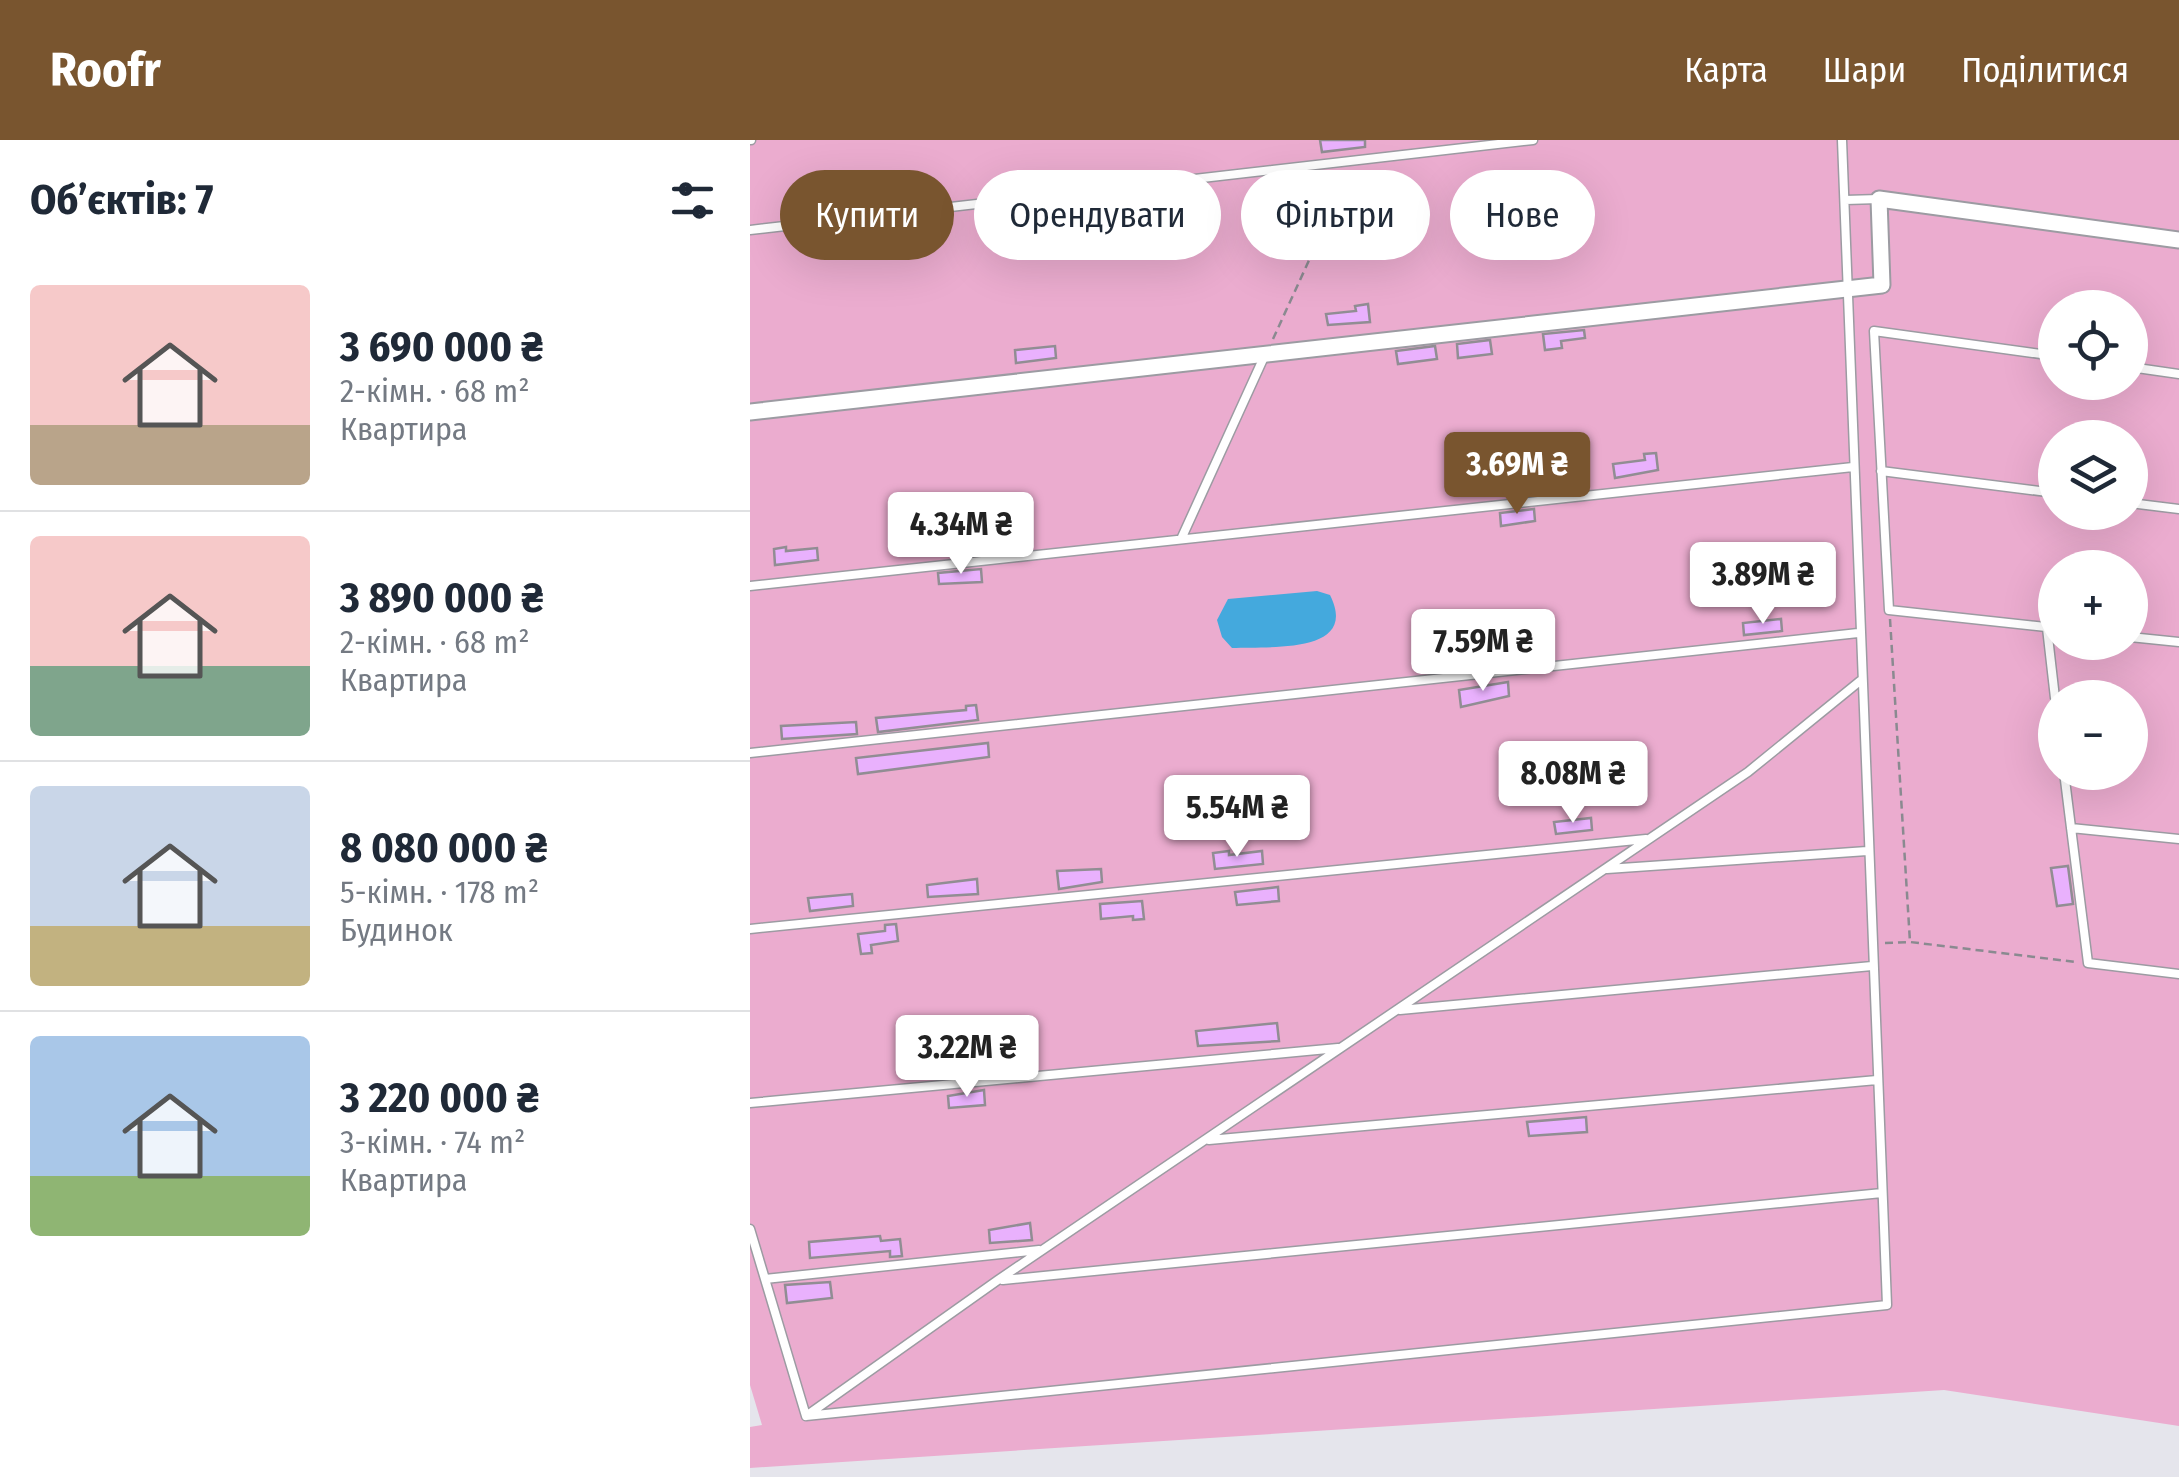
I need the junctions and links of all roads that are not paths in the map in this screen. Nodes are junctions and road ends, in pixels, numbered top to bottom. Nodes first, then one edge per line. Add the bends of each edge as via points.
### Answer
1 (1533, 140) edge
2 (1842, 140) edge
3 (1879, 199) junction
4 (1845, 200) junction
5 (750, 230) edge
6 (2179, 240) edge
7 (1848, 286) junction
8 (1266, 353) junction
9 (2038, 354) edge
10 (2148, 370) edge
11 (2179, 374) edge
12 (750, 412) edge
13 (1853, 467) junction
14 (1881, 471) junction
15 (2038, 491) edge
16 (2148, 505) edge
17 (2179, 509) edge
18 (1182, 537) junction
19 (750, 586) edge
20 (2038, 627) edge
21 (1858, 633) junction
22 (2148, 639) edge
23 (2179, 642) edge
24 (1860, 681) junction
25 (750, 752) edge
26 (2066, 790) edge
27 (2071, 828) junction
28 (1649, 839) junction
29 (2179, 839) edge
30 (1867, 851) junction
31 (1605, 869) junction
32 (750, 929) edge
33 (1872, 966) junction
34 (2179, 974) edge
35 (1396, 1011) junction
36 (1340, 1048) junction
37 (1877, 1080) junction
38 (750, 1102) edge
39 (1205, 1140) junction
40 (1882, 1192) junction
41 (750, 1229) edge
42 (1043, 1250) junction
43 (765, 1279) junction
44 (998, 1280) junction
45 (806, 1416) junction

1 - 5 lane
2 - 4 lane
3 - 4 lane
3 - 6 street
3 - 7 street via 1882,286
4 - 7 lane
7 - 8 street
7 - 13 lane
8 - 12 street
8 - 18 lane
9 - 14 lane via 1874,331
10 - 11 lane
13 - 18 lane
13 - 21 lane
14 - 15 lane
14 - 20 lane via 1890,610
16 - 17 lane
18 - 19 lane
21 - 24 lane
21 - 25 lane
22 - 23 lane
24 - 28 lane via 1748,772
24 - 30 lane
26 - 27 lane
27 - 29 lane
27 - 34 lane via 2088,963
28 - 31 lane
28 - 32 lane
30 - 31 lane
30 - 33 lane
31 - 35 lane
33 - 35 lane
33 - 37 lane
35 - 36 lane
36 - 38 lane
36 - 39 lane
37 - 39 lane
37 - 40 lane
39 - 42 lane
40 - 44 lane
40 - 45 lane via 1886,1305
41 - 43 lane
42 - 43 lane
42 - 44 lane
43 - 45 lane
44 - 45 lane

